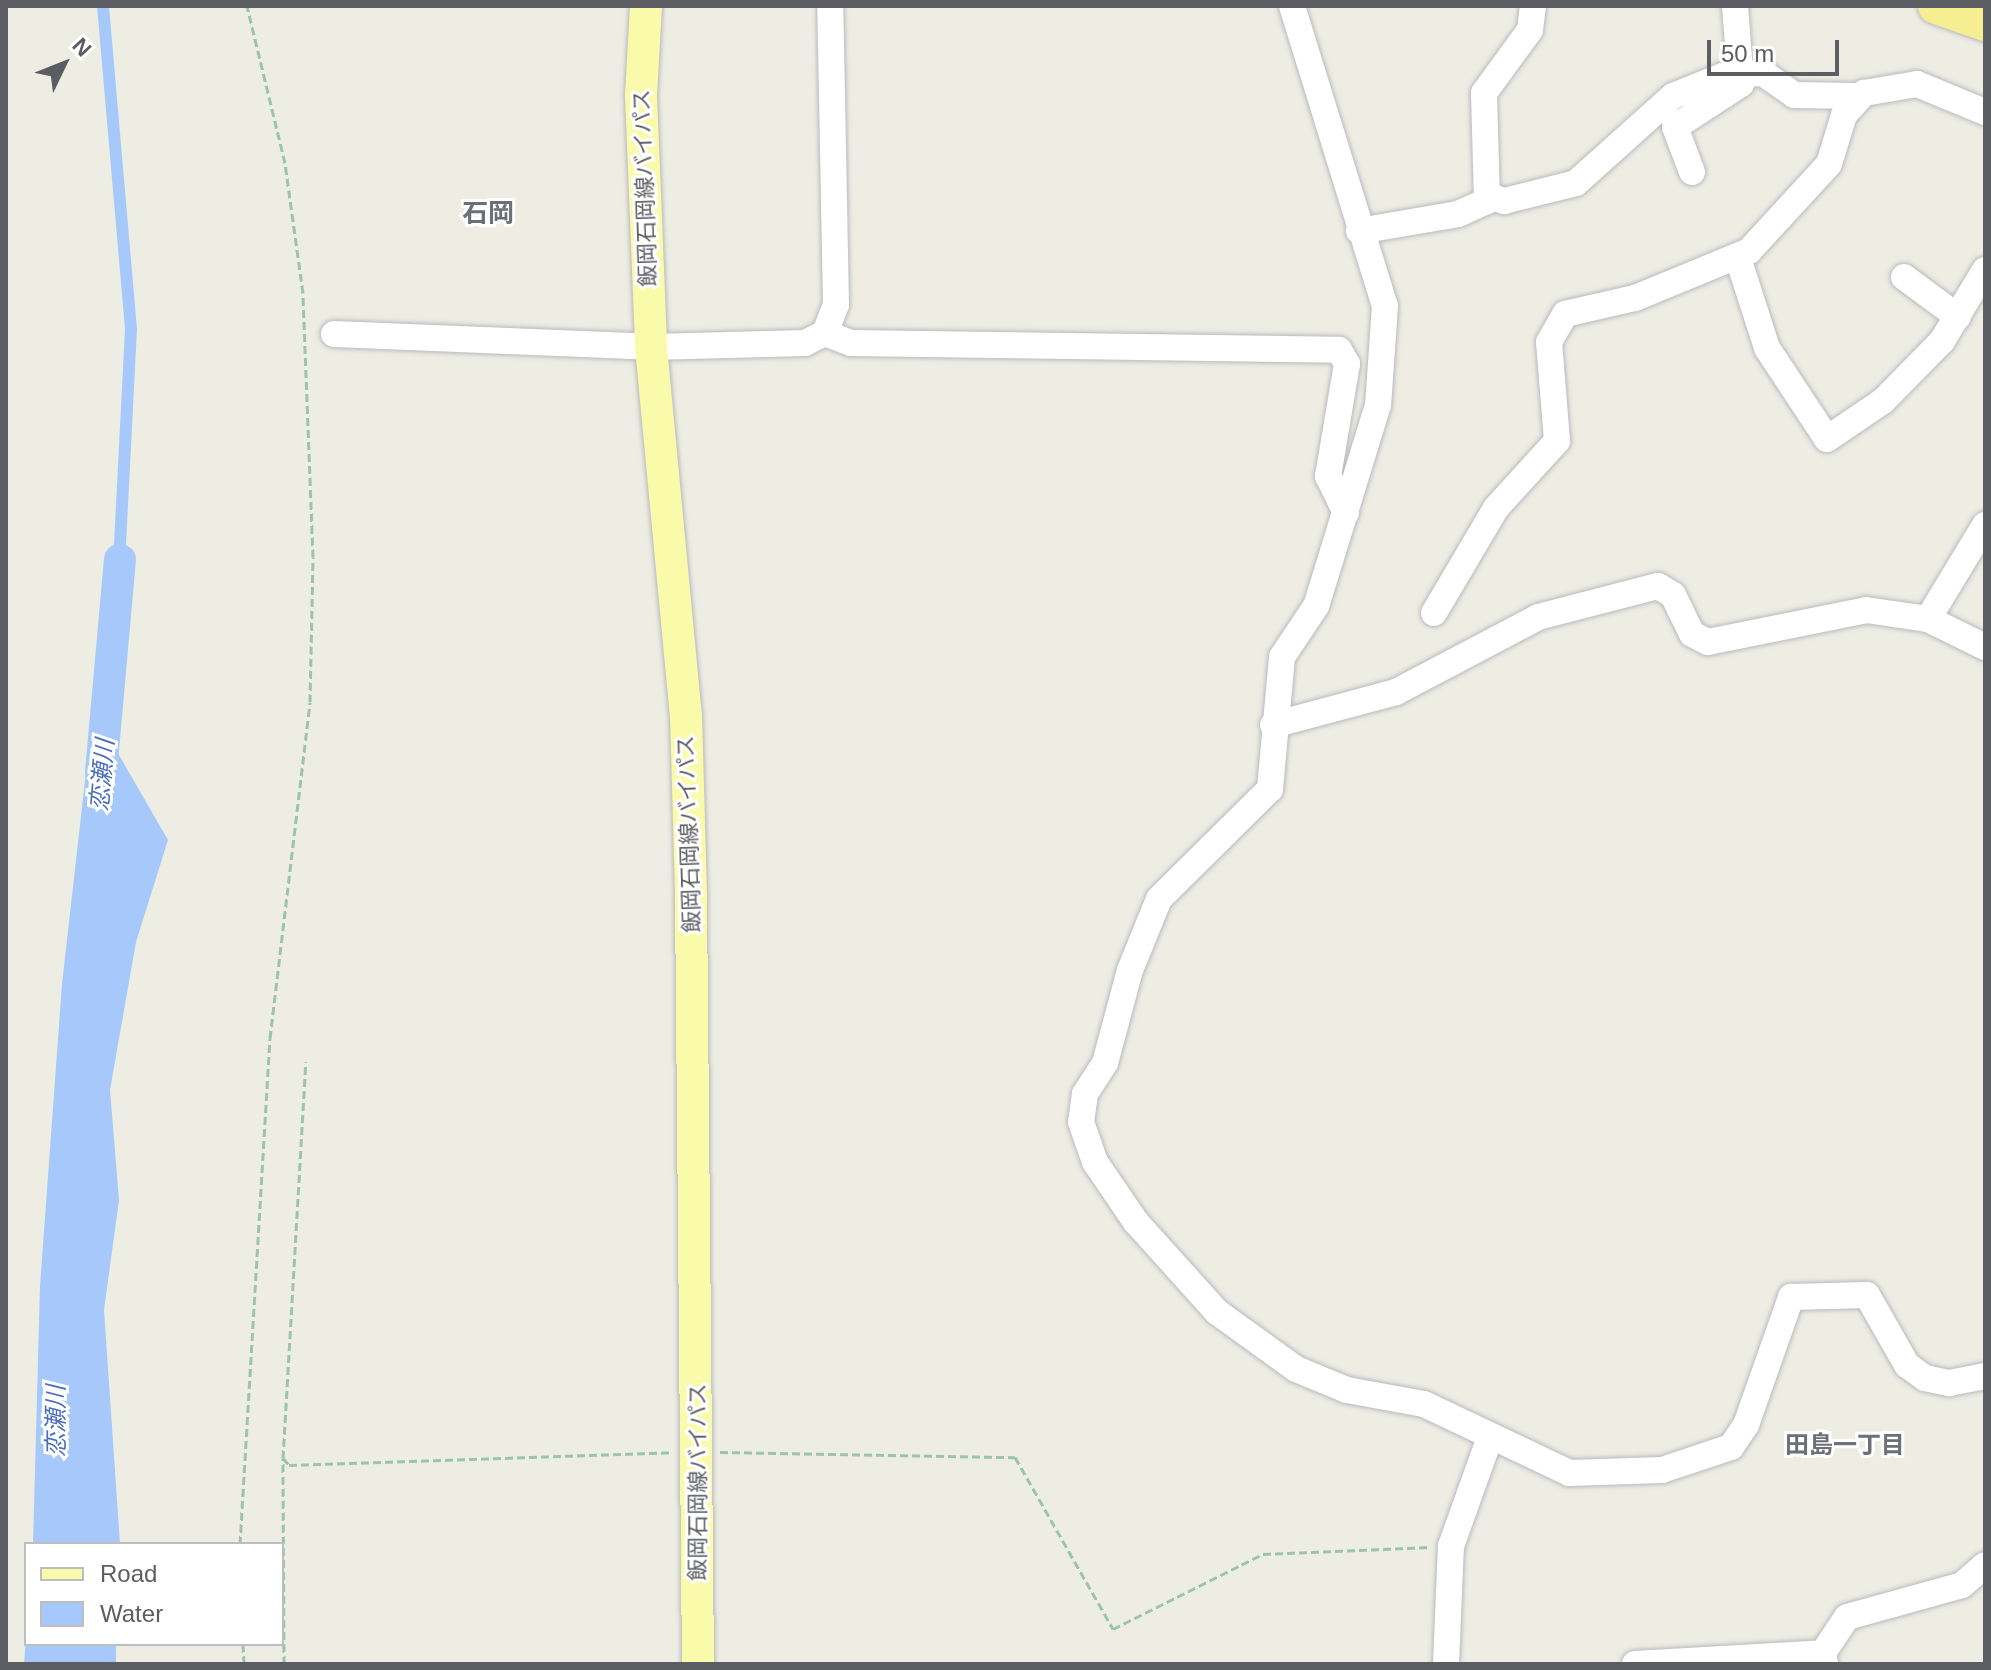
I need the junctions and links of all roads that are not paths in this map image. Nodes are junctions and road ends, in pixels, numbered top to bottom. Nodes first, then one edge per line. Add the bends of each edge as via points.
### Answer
1 (646, 6) edge
2 (830, 6) edge
3 (1292, 6) edge
4 (1533, 6) edge
5 (1735, 6) edge
6 (1936, 6) edge
7 (1985, 23) edge
8 (1742, 73) junction
9 (1859, 96) junction
10 (1985, 112) edge
11 (1692, 172) dead end
12 (1490, 196) junction
13 (1359, 231) junction
14 (1738, 258) junction
15 (1985, 270) edge
16 (1904, 277) dead end
17 (1958, 317) junction
18 (825, 333) junction
19 (334, 334) dead end
20 (651, 347) junction
21 (1346, 513) junction
22 (1985, 525) edge
23 (1434, 613) dead end
24 (1928, 619) junction
25 (1985, 647) edge
26 (1273, 725) junction
27 (1985, 1376) edge
28 (1489, 1440) junction
29 (1985, 1565) edge
30 (1824, 1658) edge
31 (698, 1664) edge
32 (1446, 1664) edge
33 (1635, 1664) edge

1 - 20 main road, 飯岡石岡線バイパス via 641,95
2 - 18 street via 836,305
3 - 13 street via 1317,70 1321,114
4 - 12 street via 1530,30 1484,93
5 - 8 street
6 - 7 highway
8 - 9 street via 1768,75 1786,94
8 - 11 street via 1730,93 1675,127
8 - 12 street via 1673,96 1576,183 1504,201
9 - 10 street via 1917,84
9 - 14 street via 1844,115 1829,164
12 - 13 street via 1458,214
13 - 21 street via 1385,306 1386,342 1378,405
14 - 17 street via 1767,348 1827,439 1883,401
14 - 23 street via 1558,321 1549,342 1557,441 1496,508
15 - 17 street
16 - 17 street
18 - 20 street via 805,343
18 - 21 street via 851,343 1339,350 1347,364 1328,476
19 - 20 street
20 - 31 main road, 飯岡石岡線バイパス via 686,715
21 - 26 street via 1316,606 1282,657
22 - 24 street
24 - 25 street
24 - 26 street via 1843,611 1708,642 1692,634 1673,595 1658,586 1538,617 1396,692
26 - 28 street via 1270,789 1159,899 1081,1122 1095,1162 1136,1222 1217,1312 1296,1369 1347,1390 1424,1404
27 - 28 street via 1949,1383 1925,1378 1907,1365 1867,1295 1791,1297 1746,1425 1731,1447 1662,1470 1569,1473
28 - 32 street via 1451,1546
29 - 30 street via 1962,1585 1847,1617
30 - 33 street

